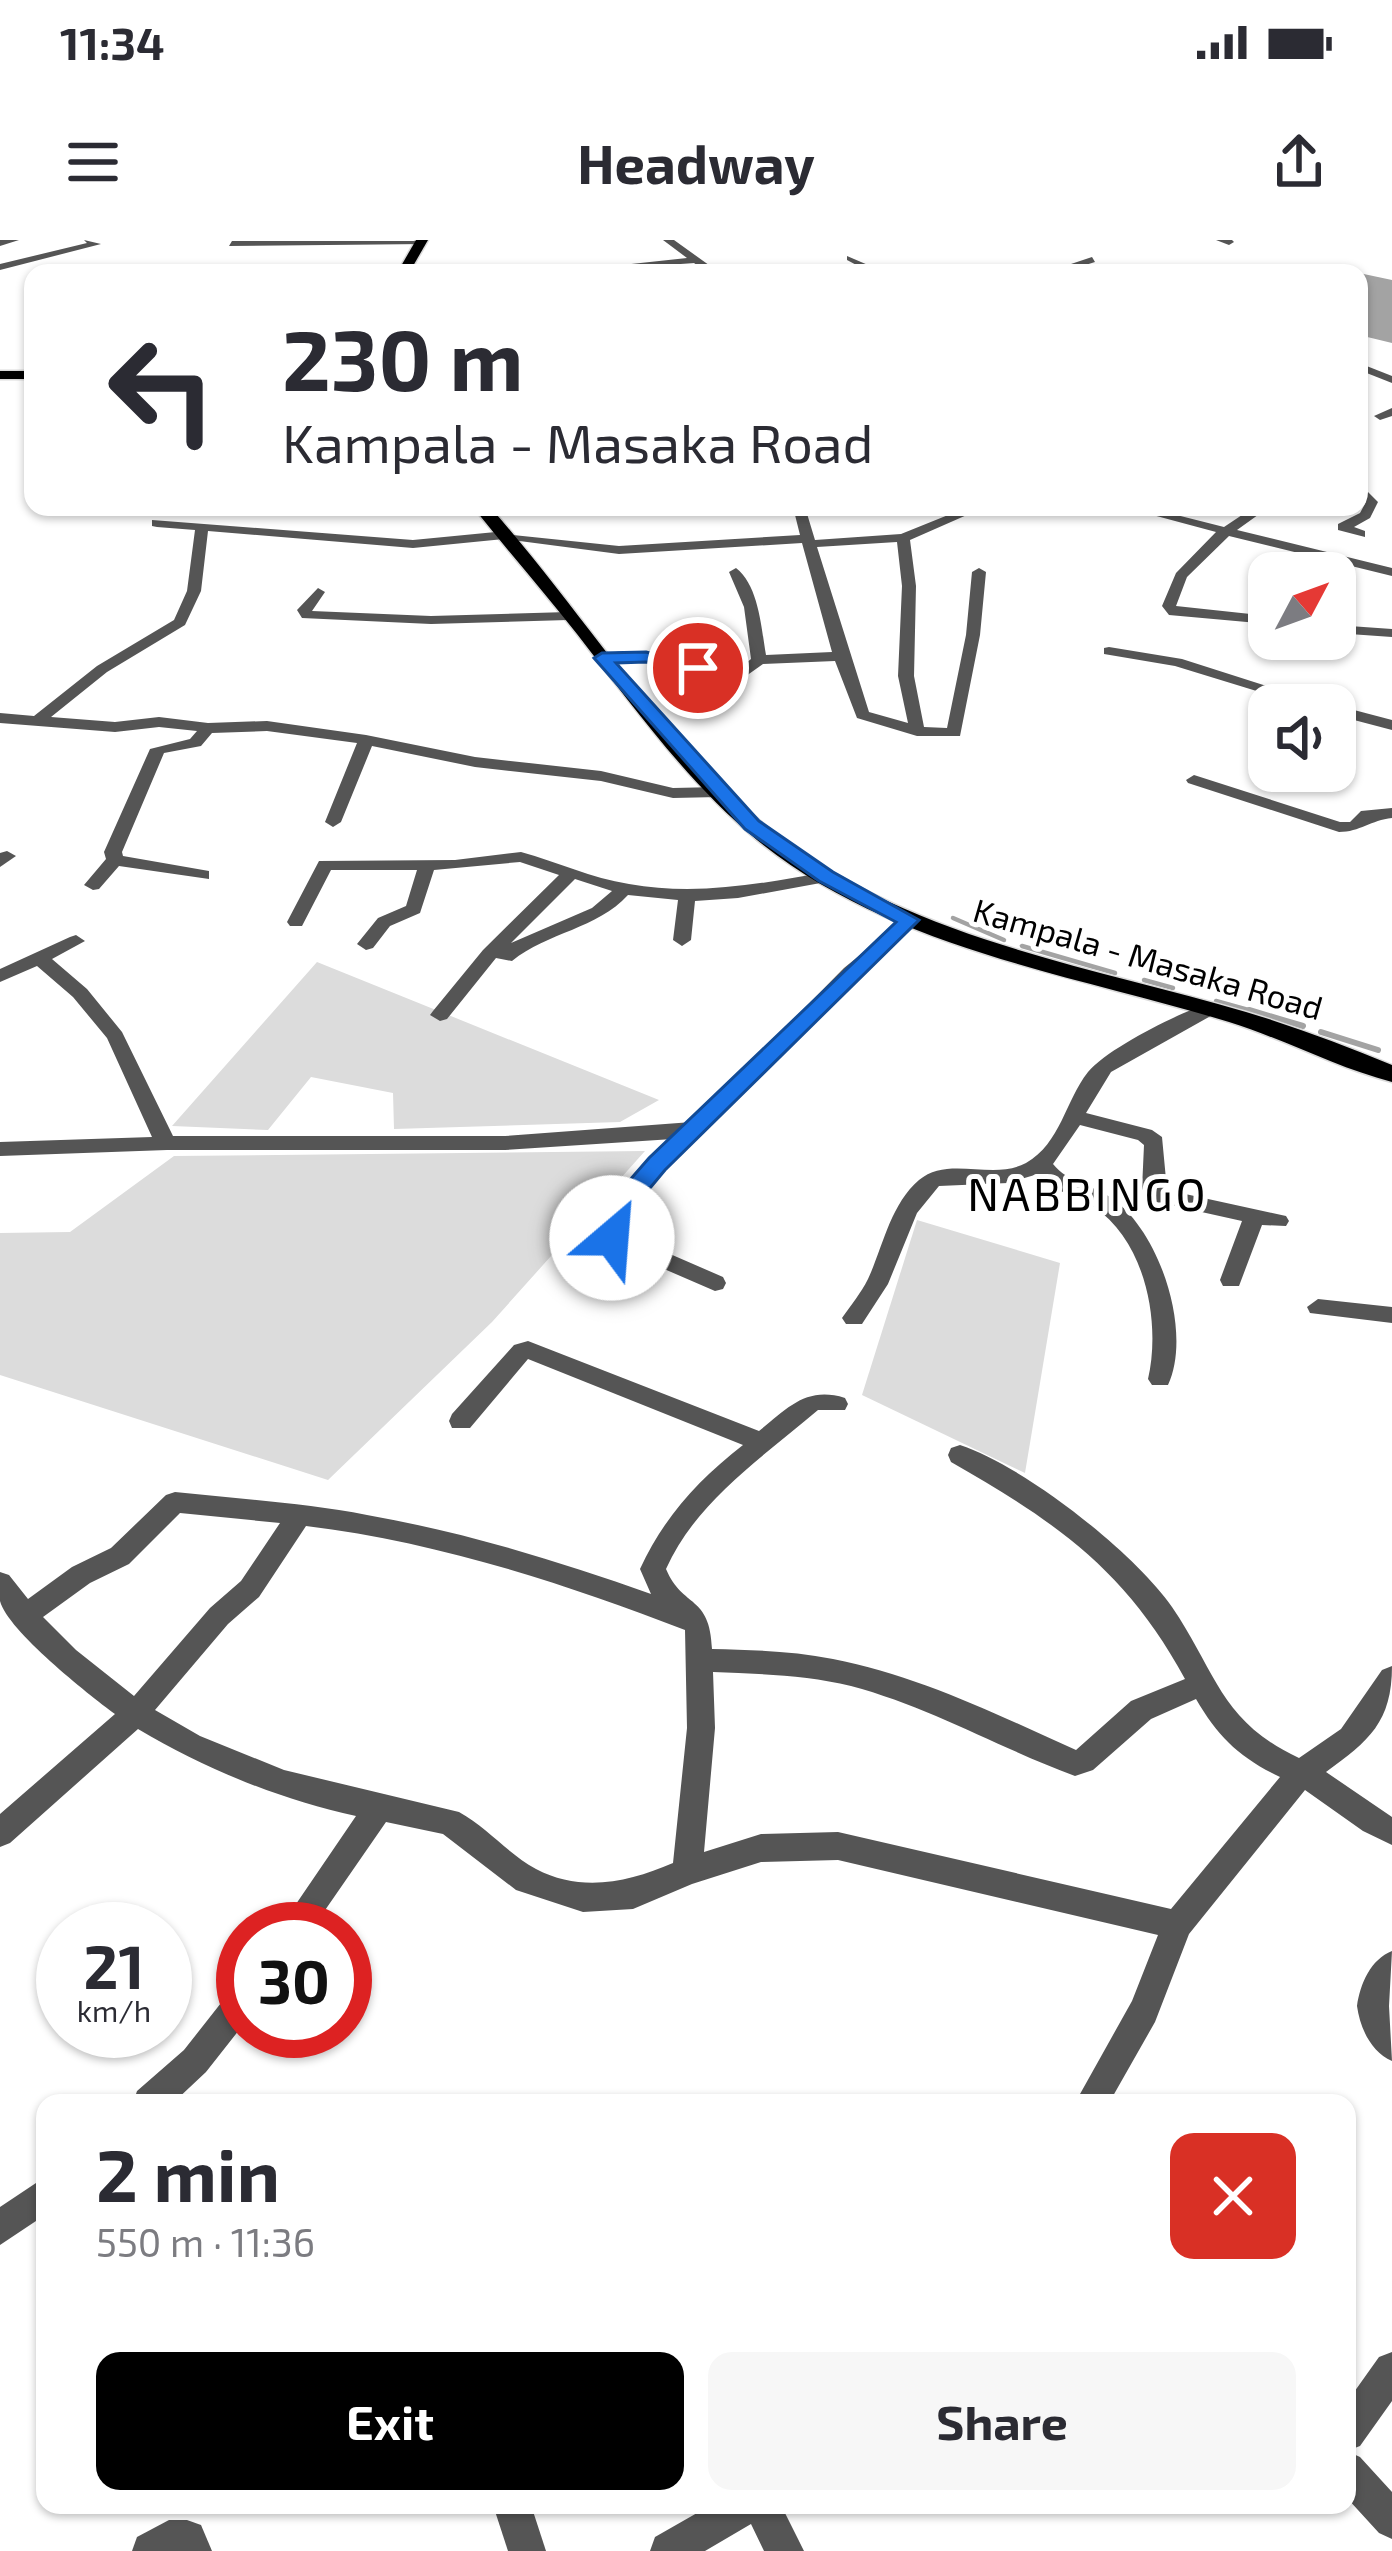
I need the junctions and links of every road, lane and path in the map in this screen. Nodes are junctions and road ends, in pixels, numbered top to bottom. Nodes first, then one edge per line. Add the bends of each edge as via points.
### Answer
1 (14, 240) edge
2 (89, 240) edge
3 (668, 240) edge
4 (422, 242) edge
5 (0, 243) edge
6 (232, 244) dead end
7 (850, 259) dead end
8 (694, 260) junction
9 (1091, 260) dead end
10 (649, 264) edge
11 (700, 264) edge
12 (861, 264) edge
13 (1078, 264) edge
14 (0, 267) edge
15 (489, 516) edge
16 (801, 516) edge
17 (958, 516) edge
18 (1164, 516) edge
19 (1180, 516) edge
20 (1250, 516) edge
21 (1363, 516) edge
22 (1176, 519) junction
23 (158, 523) dead end
24 (202, 529) junction
25 (1228, 532) junction
26 (1360, 534) dead end
27 (903, 538) junction
28 (512, 542) junction
29 (807, 542) junction
30 (736, 572) dead end
31 (979, 572) dead end
32 (1392, 572) edge
33 (318, 592) dead end
34 (568, 616) junction
35 (1248, 618) edge
36 (1356, 630) edge
37 (1392, 633) edge
38 (1109, 651) dead end
39 (841, 656) junction
40 (602, 658) junction
41 (759, 659) junction
42 (1318, 681) dead end
43 (1249, 684) edge
44 (1317, 684) edge
45 (1356, 716) edge
46 (0, 718) edge
47 (37, 721) junction
48 (1392, 725) edge
49 (208, 728) junction
50 (917, 731) junction
51 (366, 740) junction
52 (1194, 780) dead end
53 (718, 792) junction
54 (1392, 813) edge
55 (333, 822) dead end
56 (115, 860) junction
57 (427, 866) junction
58 (573, 871) junction
59 (203, 875) dead end
60 (826, 877) junction
61 (93, 885) dead end
62 (624, 889) junction
63 (687, 896) junction
64 (909, 920) junction
65 (296, 922) dead end
66 (682, 940) dead end
67 (76, 941) dead end
68 (366, 944) dead end
69 (0, 951) edge
70 (30, 963) junction
71 (490, 971) dead end
72 (0, 976) edge
73 (1209, 1009) junction
74 (440, 1015) dead end
75 (1389, 1068) edge
76 (1076, 1117) junction
77 (699, 1127) junction
78 (167, 1143) junction
79 (0, 1149) edge
80 (1042, 1164) junction
81 (1231, 1280) dead end
82 (715, 1283) dead end
83 (1318, 1307) dead end
84 (1392, 1316) edge
85 (854, 1318) dead end
86 (1160, 1379) dead end
87 (836, 1404) dead end
88 (461, 1421) dead end
89 (764, 1443) junction
90 (960, 1455) dead end
91 (300, 1515) junction
92 (0, 1582) edge
93 (24, 1616) junction
94 (698, 1622) junction
95 (700, 1660) junction
96 (1392, 1678) edge
97 (1204, 1683) junction
98 (135, 1714) junction
99 (1300, 1774) junction
100 (380, 1806) junction
101 (1392, 1831) edge
102 (0, 1833) edge
103 (687, 1871) junction
104 (313, 1902) edge
105 (1177, 1925) junction
106 (1392, 1966) edge
107 (216, 2034) edge
108 (1392, 2044) edge
109 (159, 2094) edge
110 (1096, 2094) edge
111 (36, 2201) edge
112 (0, 2228) edge
113 (1392, 2370) edge
114 (1356, 2420) edge
115 (1356, 2480) edge
116 (515, 2514) edge
117 (732, 2514) edge
118 (766, 2514) edge
119 (1392, 2520) edge
120 (152, 2551) edge
121 (193, 2551) edge
122 (527, 2551) edge
123 (669, 2551) edge
124 (785, 2551) edge

1 - 5 street
2 - 14 street via 96,244
3 - 8 street
4 - 6 street
7 - 12 street
8 - 10 street
8 - 11 street
9 - 13 street
15 - 28 main road, Kampala - Masaka Road
16 - 29 street
17 - 27 street
18 - 22 street
19 - 22 street
20 - 25 street
21 - 26 street via 1343,527
22 - 25 street
23 - 24 street
24 - 28 street via 413,544
24 - 47 street via 194,591 180,622
25 - 32 street
25 - 35 street via 1179,571 1169,610
27 - 29 street
27 - 50 street via 906,676
28 - 29 street via 619,550
28 - 34 main road, Kampala - Masaka Road
29 - 39 street
30 - 41 street
31 - 50 street via 958,730
33 - 34 street via 307,615
34 - 40 main road, Kampala - Masaka Road
36 - 37 street
38 - 43 street
39 - 41 street
39 - 50 street via 862,715
40 - 41 street via 646,657 739,676
40 - 53 main road, Kampala - Masaka Road
42 - 44 street
45 - 48 street
46 - 47 street
47 - 49 street
49 - 51 street via 267,726
49 - 56 street via 195,743 158,749 114,845
51 - 53 street via 674,793
51 - 55 street
52 - 54 street via 1346,828
53 - 60 main road, Kampala - Masaka Road
56 - 59 street
56 - 61 street
57 - 58 street via 521,857
57 - 65 street via 325,865
57 - 68 street via 414,909 384,922
58 - 62 street
58 - 74 street
60 - 63 street
60 - 64 main road, Kampala - Masaka Road
62 - 63 street
62 - 71 street via 604,913 533,935
63 - 66 street
64 - 73 main road, Kampala - Masaka Road
64 - 77 street
67 - 70 street
69 - 70 street
70 - 72 street
70 - 78 street via 91,1004 131,1062
73 - 75 main road, Kampala - Masaka Road
73 - 76 street via 1105,1067
76 - 80 street
76 - 81 street via 1155,1142 1153,1189 1160,1196 1267,1218
77 - 78 street via 527,1142
77 - 82 street via 623,1203 612,1238
78 - 79 street
80 - 85 street via 1018,1177 928,1183
80 - 86 street via 1060,1183 1103,1203 1144,1258 1167,1336
83 - 84 street
87 - 89 street via 809,1404
88 - 89 street via 528,1350
89 - 94 street via 663,1540 653,1569 661,1588
90 - 97 street via 1030,1493 1109,1555 1160,1610
91 - 93 street via 175,1502 120,1556
91 - 94 street via 422,1536
91 - 98 street via 250,1588
92 - 93 street
93 - 98 street
94 - 95 street
95 - 97 street via 850,1674 1075,1762 1141,1710
95 - 103 street
96 - 99 street via 1351,1738
97 - 99 street via 1249,1749
98 - 100 street via 273,1780
98 - 102 street
99 - 101 street
99 - 105 street
100 - 103 street via 449,1822 527,1880 583,1898 633,1894
100 - 104 street
103 - 105 street via 761,1848 838,1846
105 - 110 street via 1144,2011
106 - 108 street via 1371,2004
107 - 109 street
111 - 112 street
113 - 114 street
115 - 119 street
116 - 122 street
117 - 123 street
118 - 124 street
120 - 121 street via 187,2539

